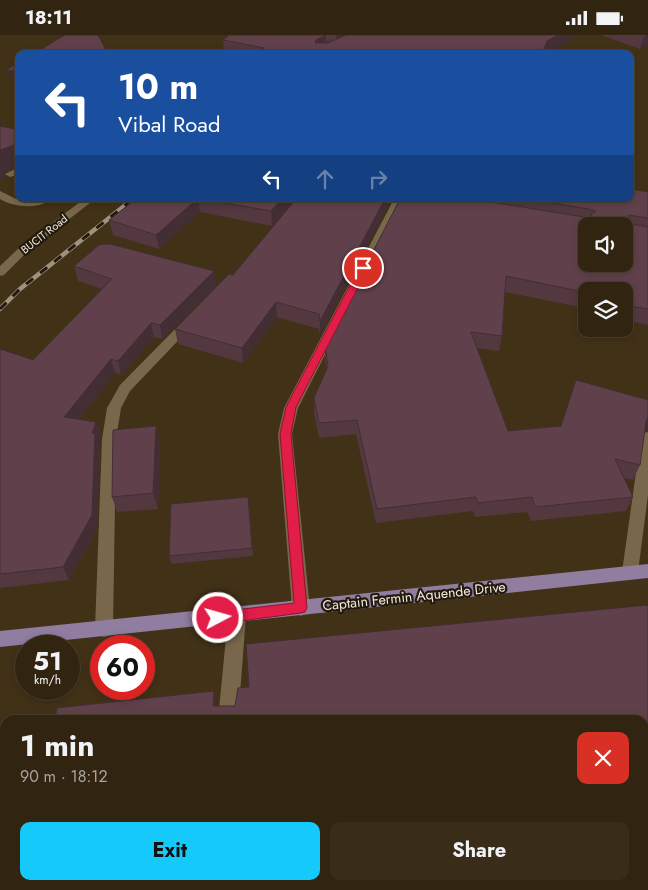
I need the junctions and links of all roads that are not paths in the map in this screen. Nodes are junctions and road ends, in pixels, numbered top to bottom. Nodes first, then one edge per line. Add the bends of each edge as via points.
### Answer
1 (2, 198) edge
2 (15, 201) edge
3 (86, 202) edge
4 (397, 202) edge
5 (0, 272) edge
6 (200, 311) edge
7 (648, 437) edge
8 (648, 571) edge
9 (630, 572) junction
10 (301, 608) junction
11 (237, 616) junction
12 (104, 629) junction
13 (0, 639) edge
14 (228, 715) edge

1 - 2 street
3 - 5 street, BUCIT Road via 23,250
4 - 10 street via 291,407 285,434
6 - 12 street via 125,388 114,408 109,439
7 - 9 street
8 - 9 main road, Captain Fermin Aquende Drive
9 - 10 main road, Captain Fermin Aquende Drive
10 - 11 main road, Captain Fermin Aquende Drive
11 - 12 main road, Captain Fermin Aquende Drive
11 - 14 street
12 - 13 main road, Captain Fermin Aquende Drive

